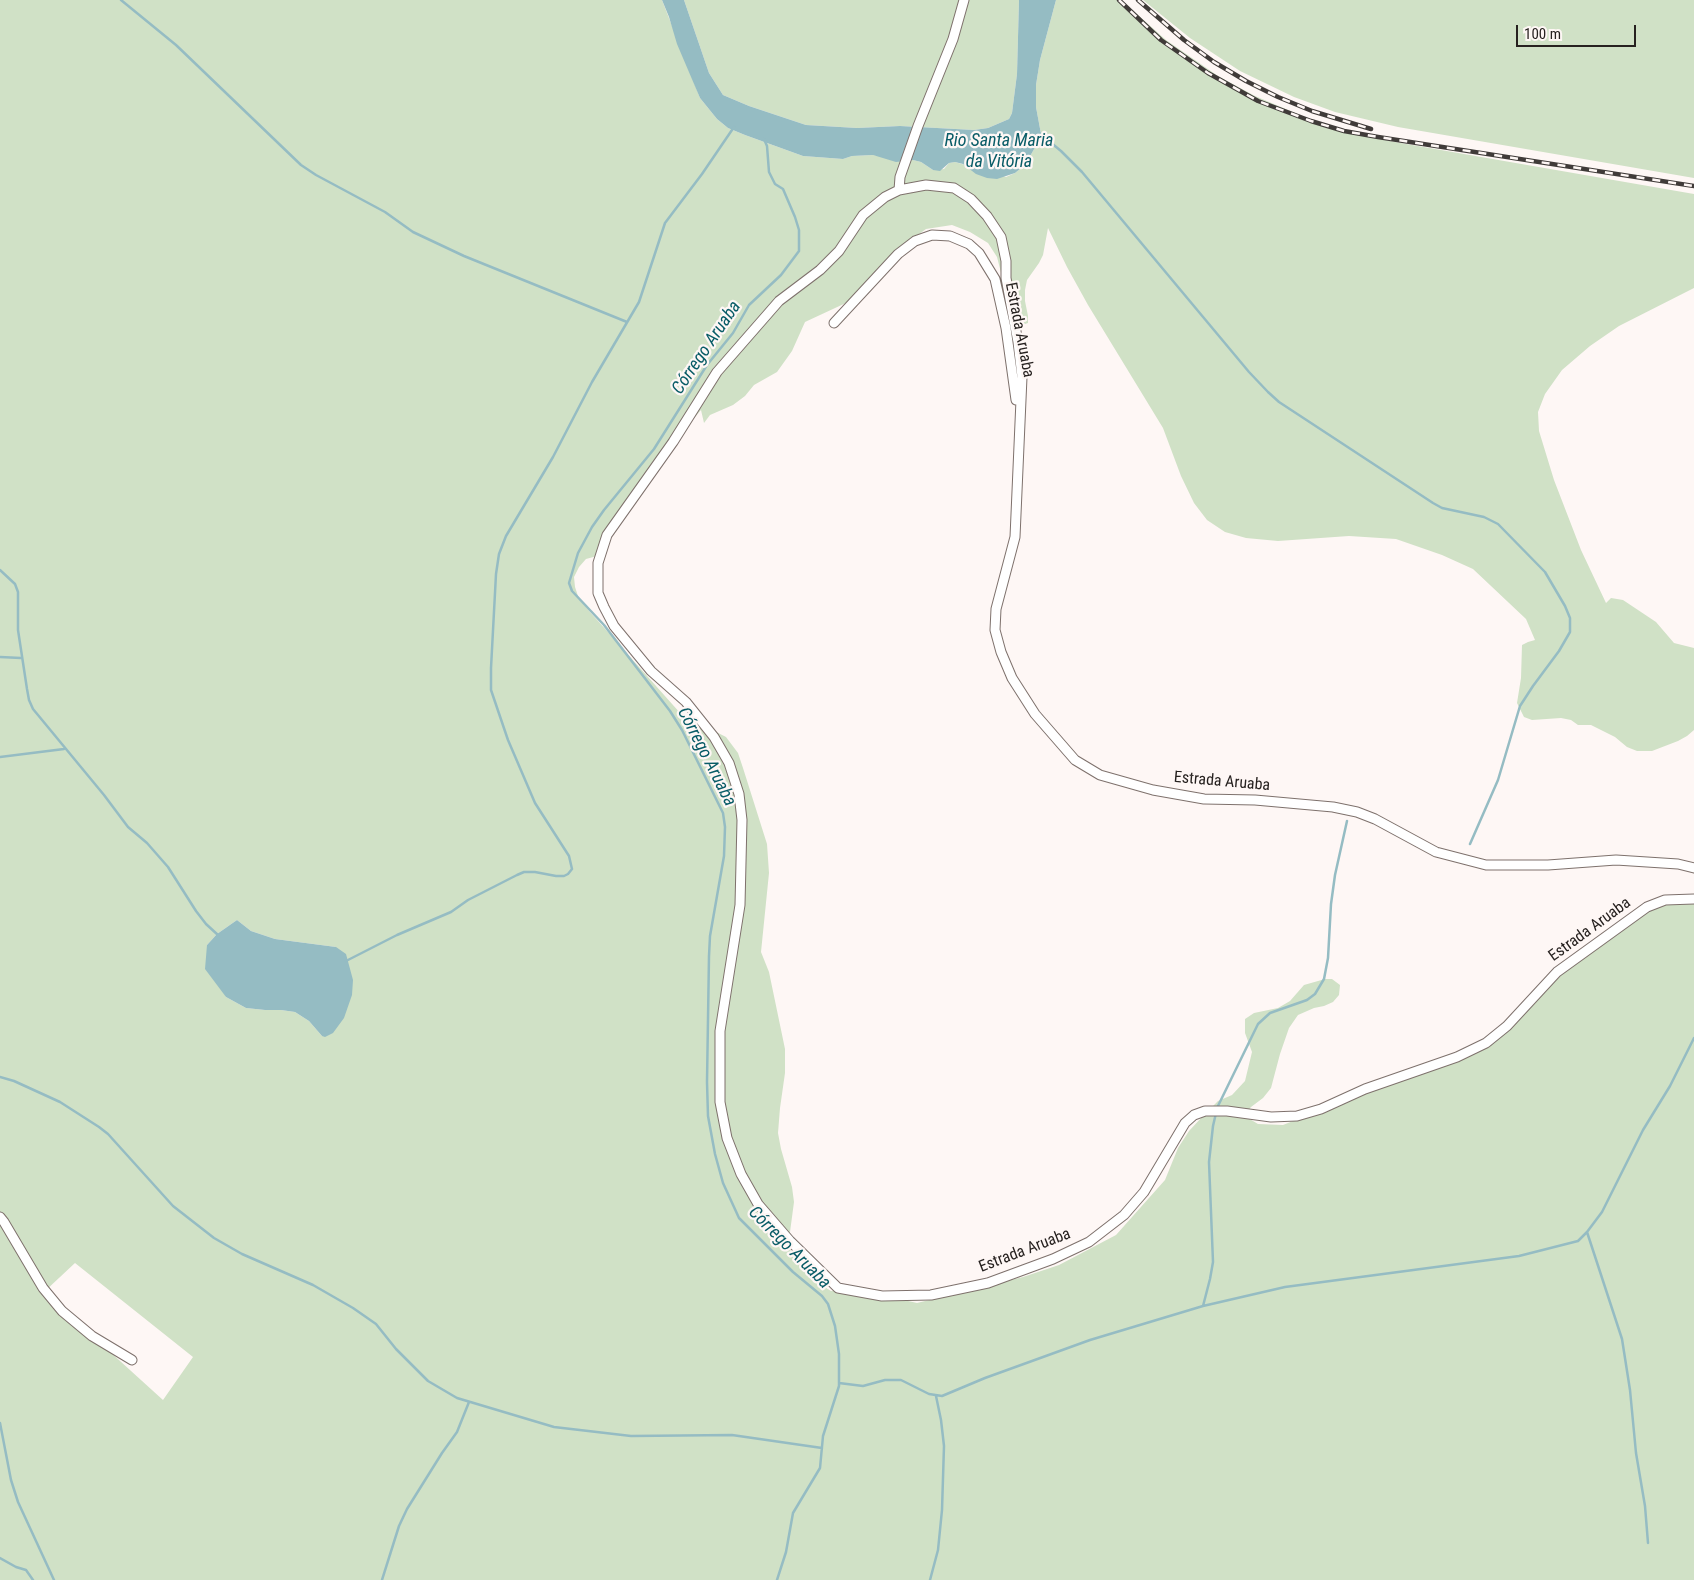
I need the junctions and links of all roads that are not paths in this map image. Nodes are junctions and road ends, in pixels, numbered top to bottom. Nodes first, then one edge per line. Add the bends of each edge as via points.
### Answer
1 (964, 0) edge
2 (899, 190) junction
3 (834, 323) dead end
4 (1020, 423) junction
5 (1694, 868) edge
6 (1694, 899) edge
7 (0, 1217) edge
8 (132, 1360) dead end

1 - 2 street via 953,39 900,177
2 - 4 street, Estrada Aruaba via 926,185 954,188 972,199 1002,237 1022,377
2 - 6 street, Estrada Aruaba via 864,215 839,251 779,301 717,372 673,442 607,535 598,563 598,593 614,626 651,671 686,702 714,737 729,764 739,794 742,820 740,905 720,1031 720,1102 741,1174 758,1204 838,1288 882,1296 931,1295 988,1283 1053,1259 1089,1242 1124,1215 1144,1192 1185,1123 1194,1115 1206,1111 1227,1111 1271,1117 1297,1116 1457,1057 1486,1043 1507,1026 1557,972 1647,907 1665,900
3 - 4 street, Estrada Aruaba via 898,254 915,242 932,235 950,236 969,244 979,253 995,280 1006,328
4 - 5 street, Estrada Aruaba via 1015,537 996,610 996,630 1001,652 1017,685 1035,714 1075,760 1100,775 1153,790 1204,799 1333,806 1357,812 1436,852 1486,865 1616,860
7 - 8 street via 43,1288 62,1311 92,1336

